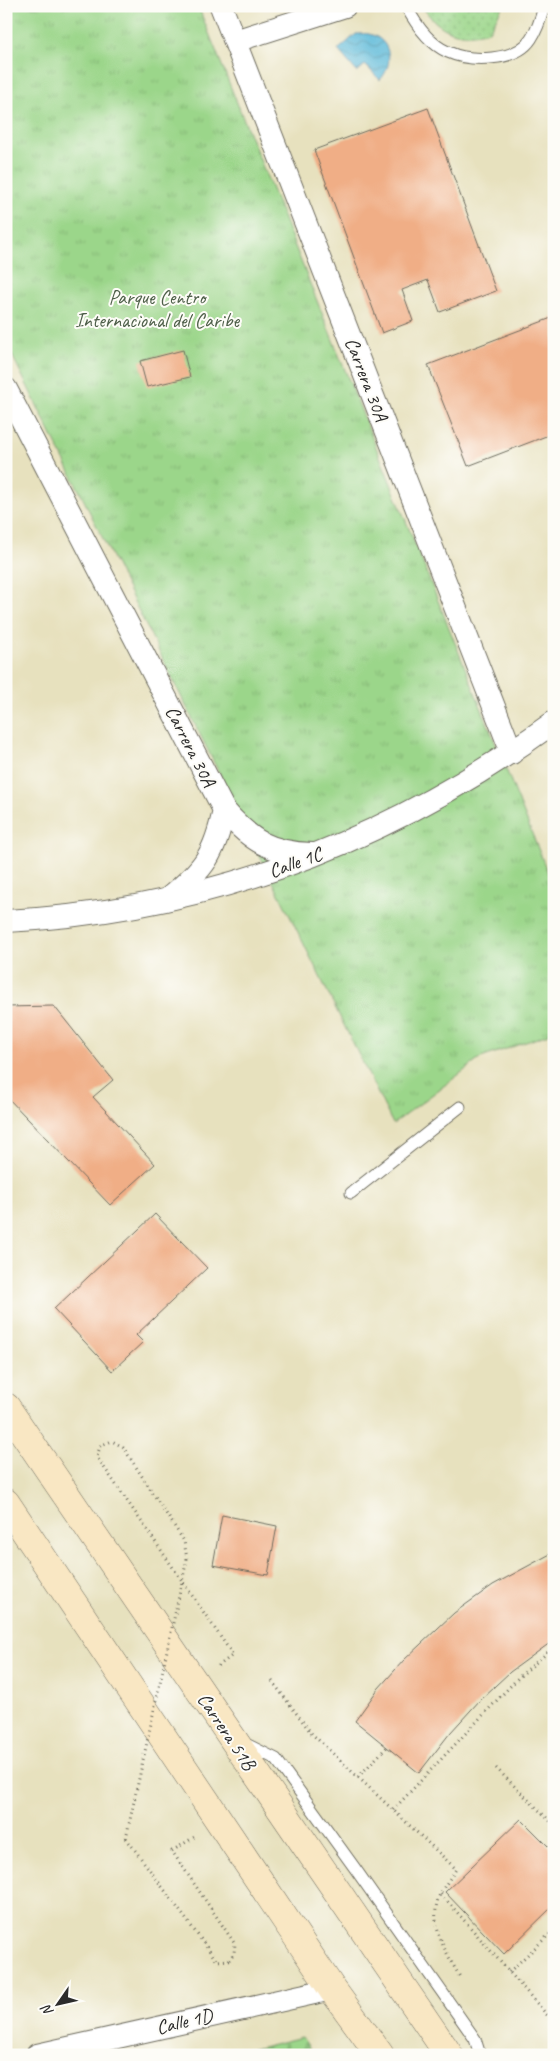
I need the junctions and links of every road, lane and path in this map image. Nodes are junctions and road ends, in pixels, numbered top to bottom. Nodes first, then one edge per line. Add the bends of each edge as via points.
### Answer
1 (221, 6) edge
2 (345, 6) edge
3 (406, 6) edge
4 (544, 6) edge
5 (235, 41) junction
6 (6, 389) edge
7 (554, 722) edge
8 (512, 753) junction
9 (224, 810) junction
10 (320, 854) junction
11 (166, 901) junction
12 (6, 921) edge
13 (460, 1107) dead end
14 (351, 1193) dead end
15 (6, 1407) edge
16 (6, 1503) edge
17 (554, 1647) edge
18 (272, 1681) dead end
19 (195, 1684) junction
20 (231, 1737) junction
21 (387, 1747) dead end
22 (496, 1768) dead end
23 (358, 1777) junction
24 (393, 1810) junction
25 (554, 1825) edge
26 (192, 1829) dead end
27 (440, 1894) junction
28 (554, 1930) edge
29 (509, 1972) junction
30 (461, 1980) dead end
31 (332, 1988) junction
32 (554, 2023) edge
33 (37, 2055) edge
34 (380, 2055) edge
35 (449, 2055) edge
36 (480, 2055) edge

1 - 5 street, Carrera 30A
2 - 5 street
3 - 4 lane via 427,36 447,51 491,59 511,54 530,41 540,23
5 - 8 street, Carrera 30A
6 - 9 street, Carrera 30A
7 - 8 street, Calle 1C
8 - 10 street, Calle 1C via 386,825
9 - 10 street, Carrera 30A via 242,830 266,845 292,853
9 - 11 street, Carrera 30A via 218,836 206,862
10 - 11 street, Calle 1C via 218,888
11 - 12 street, Calle 1C via 102,913
13 - 14 lane
15 - 19 main road, Carrera 51B
16 - 31 main road
17 - 24 path via 520,1676
18 - 23 path via 312,1734
19 - 20 main road, Carrera 51B
19 - 26 path, bridge via 233,1655 97,1457 100,1446 112,1441 123,1447 184,1541 187,1558 126,1838 217,1961 230,1960 235,1944 172,1851 196,1836
20 - 35 main road, Carrera 51B
20 - 36 lane via 276,1759 475,2039
21 - 23 path
22 - 25 path
23 - 24 path
24 - 27 path via 456,1869
27 - 29 path
27 - 30 path via 436,1914 438,1935
28 - 29 path
29 - 32 path
31 - 33 street, Calle 1D
31 - 34 main road

